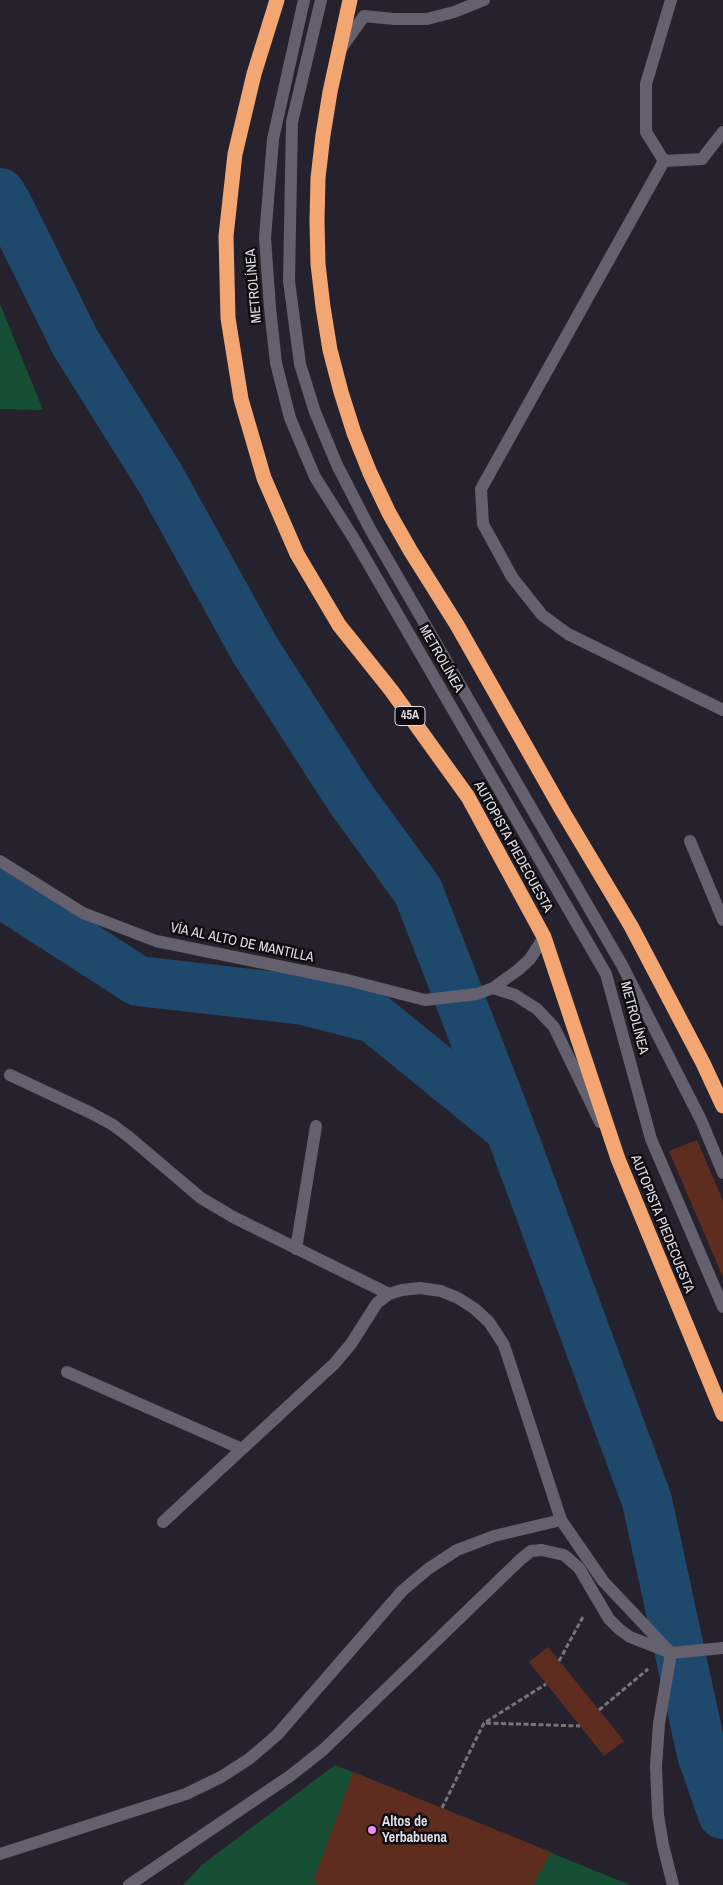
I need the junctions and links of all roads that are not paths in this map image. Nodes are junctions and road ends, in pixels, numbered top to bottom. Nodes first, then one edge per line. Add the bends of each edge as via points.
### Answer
1 (277, 0) edge
2 (304, 0) edge
3 (321, 0) edge
4 (350, 0) edge
5 (484, 0) edge
6 (671, 0) edge
7 (340, 50) junction
8 (723, 132) edge
9 (664, 161) junction
10 (723, 710) edge
11 (690, 841) dead end
12 (0, 861) edge
13 (723, 920) edge
14 (544, 937) junction
15 (493, 988) junction
16 (10, 1075) dead end
17 (723, 1106) edge
18 (316, 1126) dead end
19 (618, 1159) junction
20 (723, 1173) edge
21 (296, 1249) junction
22 (389, 1294) junction
23 (723, 1307) edge
24 (67, 1372) dead end
25 (723, 1414) edge
26 (242, 1449) junction
27 (561, 1520) junction
28 (163, 1522) dead end
29 (723, 1648) edge
30 (671, 1653) junction
31 (0, 1854) edge
32 (129, 1885) edge
33 (673, 1885) edge

1 - 14 highway, AUTOPISTA PIEDECUESTA / 45A via 254,74 235,154 226,236 228,318 241,399 264,478 297,554 340,625 468,797
2 - 23 street, METROLÍNEA via 272,140 265,238 276,363 290,418 315,477 606,974 651,1139
3 - 20 street, METROLÍNEA via 292,122 289,281 300,364 315,412 337,465 370,529 622,964 701,1120
4 - 7 highway
5 - 7 street via 427,18 364,16
6 - 9 street via 646,84 646,132
7 - 17 highway via 323,134 316,221 327,333 354,433 389,512 458,625 631,926
8 - 9 street via 702,159
9 - 10 street via 481,489 483,524 512,577 542,615 568,634
11 - 13 street
12 - 15 street, VÍA AL ALTO DE MANTILLA via 83,913 156,941 347,980 425,1000 477,994
14 - 15 street, VÍA AL ALTO DE MANTILLA via 530,959
14 - 19 highway, AUTOPISTA PIEDECUESTA / 45A
15 - 19 street via 515,995 538,1009 554,1027
16 - 21 street via 113,1126 201,1198
18 - 21 street
19 - 25 highway, AUTOPISTA PIEDECUESTA / 45A
21 - 22 street
22 - 26 street via 377,1304 334,1364
22 - 27 street via 420,1288 441,1291 475,1309 488,1322 504,1345
24 - 26 street
26 - 28 street
27 - 30 street via 602,1581
27 - 31 street via 494,1536 457,1550 428,1568 402,1590 277,1735 221,1777 186,1794
29 - 30 street
30 - 32 street via 630,1637 619,1629 609,1619 580,1568 572,1561 554,1552 531,1551 323,1750
30 - 33 street via 658,1724 656,1766 658,1814

